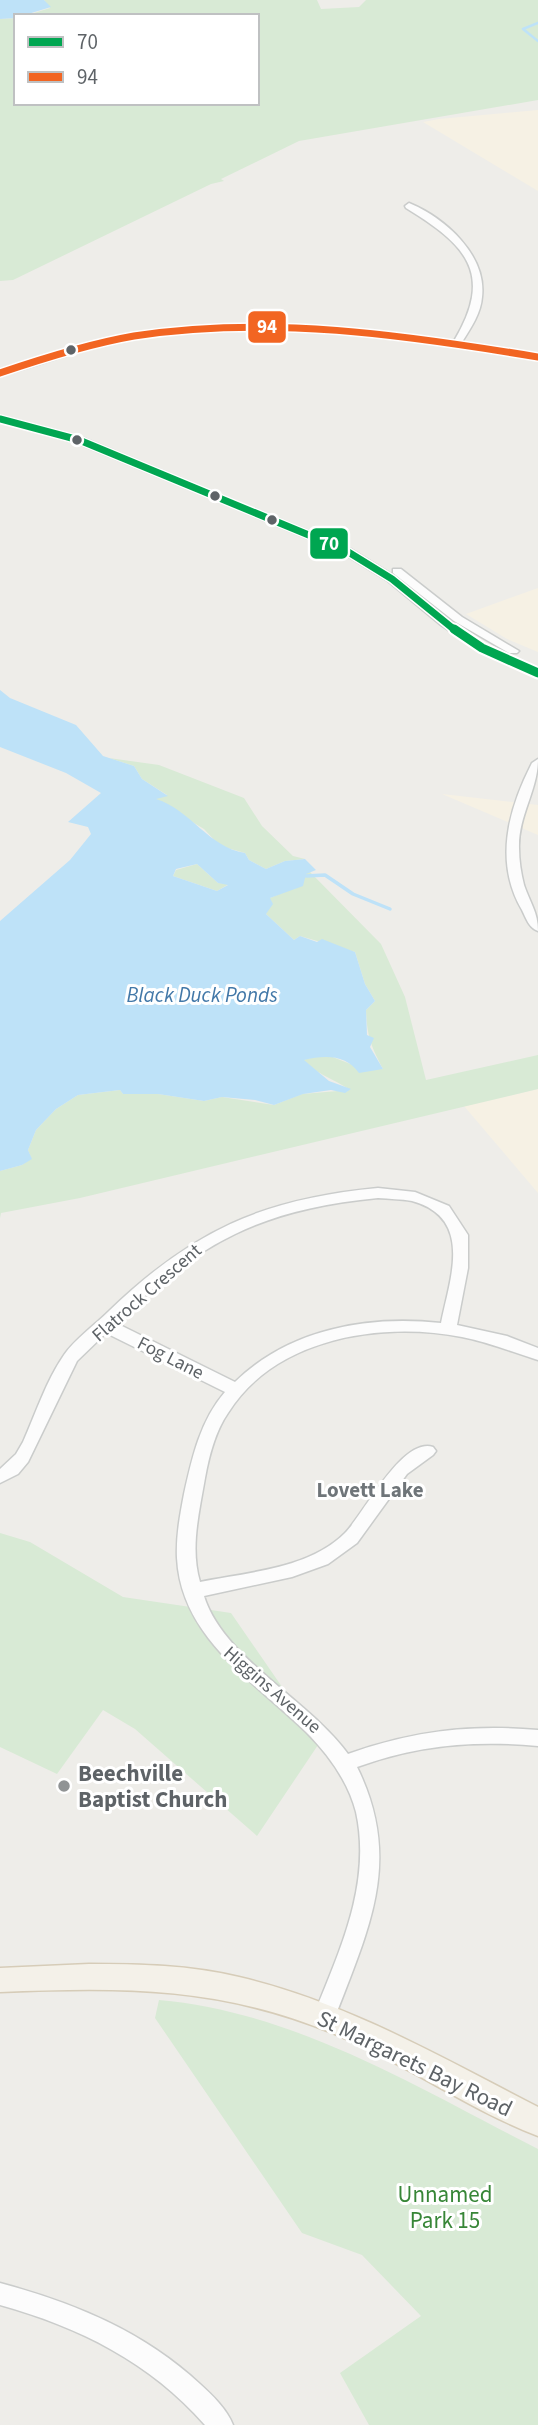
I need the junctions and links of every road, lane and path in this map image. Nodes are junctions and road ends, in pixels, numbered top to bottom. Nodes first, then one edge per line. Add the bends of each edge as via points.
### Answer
1 (409, 206) dead end
2 (457, 343) junction
3 (538, 357) edge
4 (0, 373) edge
5 (0, 412) edge
6 (0, 419) edge
7 (538, 662) edge
8 (538, 673) edge
9 (538, 763) edge
10 (538, 927) edge
11 (105, 1325) junction
12 (448, 1329) junction
13 (538, 1354) edge
14 (236, 1390) junction
15 (427, 1451) dead end
16 (0, 1477) edge
17 (193, 1591) junction
18 (538, 1738) edge
19 (346, 1763) junction
20 (0, 1980) edge
21 (324, 2017) junction
22 (538, 2122) edge
23 (0, 2294) edge
24 (220, 2425) edge

1 - 2 street via 452,233 477,269 475,308
2 - 3 street
2 - 4 street via 354,329 231,327 112,341
5 - 7 street via 88,436 356,546 404,575 458,619
6 - 8 street via 79,440 345,550 392,579 472,642
9 - 10 street via 515,813 512,867
11 - 12 street, Flatrock Crescent via 181,1258 214,1236 265,1216 374,1191 425,1201 445,1213 458,1229 461,1247
11 - 14 street, Fog Lane
11 - 16 street, Flatrock Crescent via 59,1374 28,1451 13,1473
12 - 13 street, Higgins Avenue via 481,1334
12 - 14 street, Higgins Avenue via 397,1326 329,1337 278,1358
14 - 17 street, Higgins Avenue via 215,1420 198,1467 186,1545
15 - 17 street via 401,1470 351,1538 322,1559
17 - 19 street, Higgins Avenue via 218,1640 317,1727
18 - 19 street via 449,1734 400,1744
19 - 21 street, Higgins Avenue via 365,1809 371,1867 362,1912
20 - 21 main road, St Margarets Bay Road via 107,1977 182,1981 258,1994
21 - 22 main road, St Margarets Bay Road
23 - 24 street via 91,2325 136,2348 177,2379

